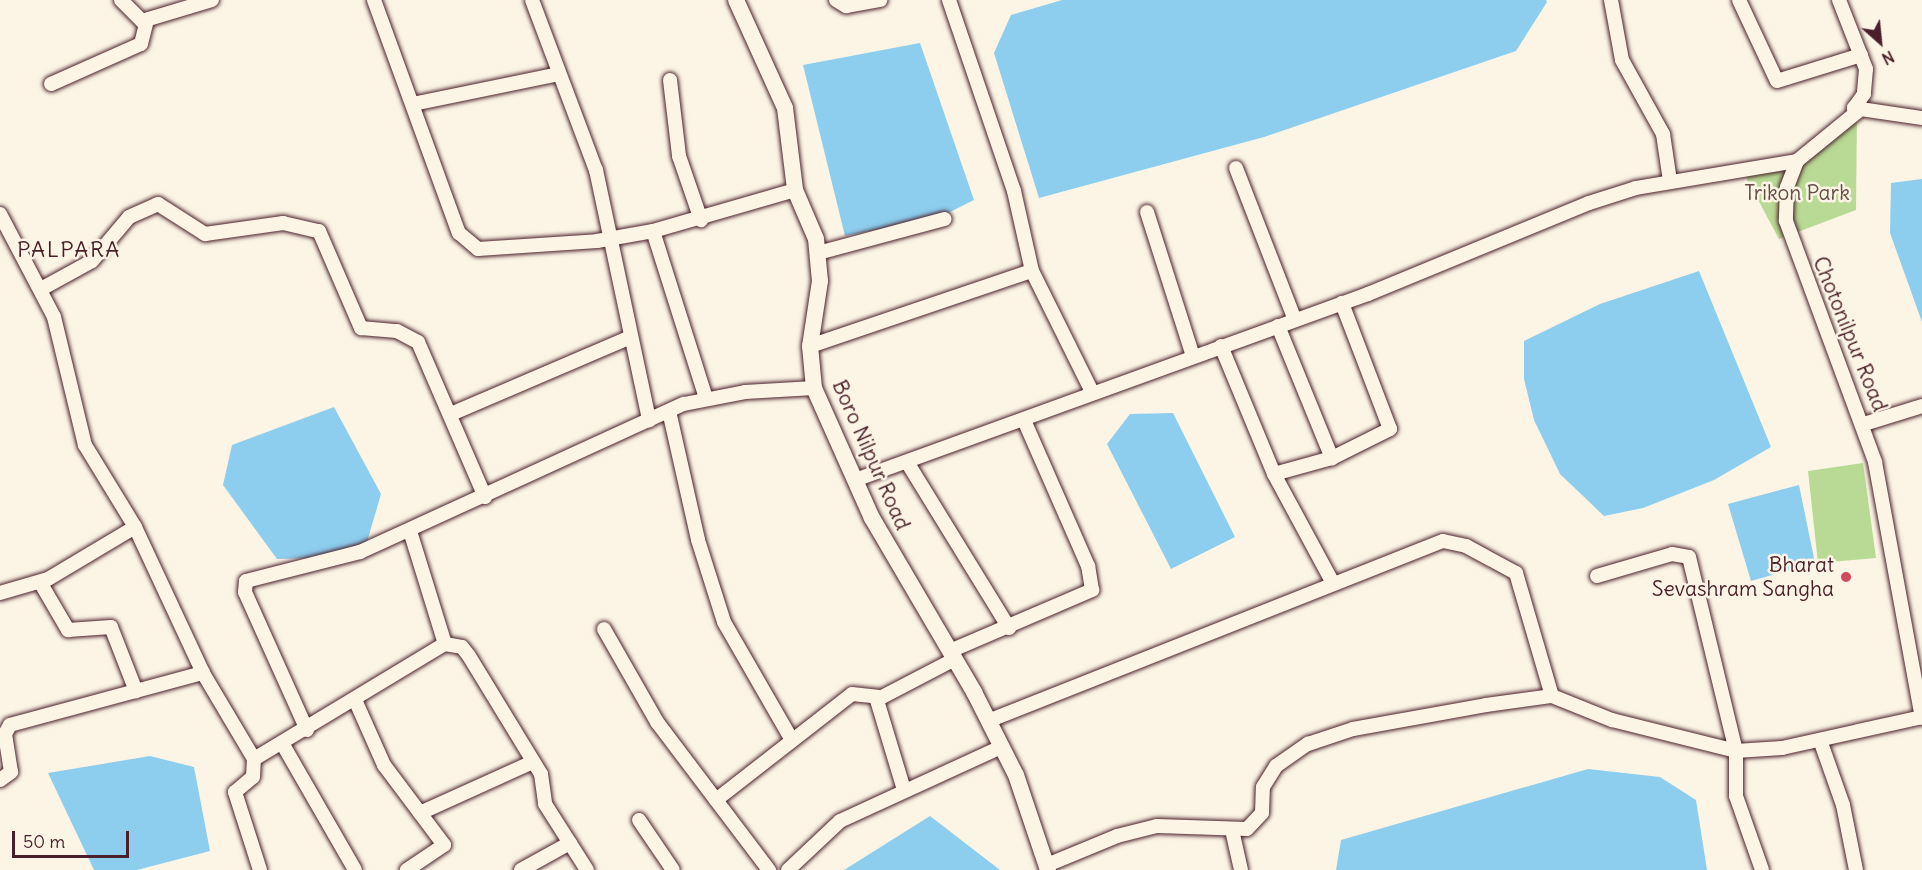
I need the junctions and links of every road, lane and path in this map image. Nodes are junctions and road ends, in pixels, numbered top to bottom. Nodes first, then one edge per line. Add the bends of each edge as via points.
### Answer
1 (121, 0) edge
2 (212, 0) edge
3 (374, 0) edge
4 (532, 0) edge
5 (736, 0) edge
6 (836, 0) edge
7 (880, 0) edge
8 (949, 0) edge
9 (1611, 0) edge
10 (1739, 0) edge
11 (1839, 0) edge
12 (147, 21) junction
13 (1861, 55) junction
14 (559, 74) junction
15 (670, 80) dead end
16 (51, 84) dead end
17 (413, 104) junction
18 (1854, 108) junction
19 (1922, 118) edge
20 (1797, 161) junction
21 (1236, 168) dead end
22 (1670, 181) junction
23 (795, 190) junction
24 (1147, 212) dead end
25 (0, 214) edge
26 (701, 219) junction
27 (945, 219) dead end
28 (653, 231) junction
29 (608, 237) junction
30 (818, 253) junction
31 (1032, 271) junction
32 (41, 289) junction
33 (1342, 303) junction
34 (1295, 320) junction
35 (1278, 326) junction
36 (628, 339) junction
37 (810, 346) junction
38 (1221, 346) junction
39 (1193, 356) junction
40 (814, 388) junction
41 (1092, 392) junction
42 (706, 398) junction
43 (1922, 406) edge
44 (669, 411) junction
45 (451, 414) junction
46 (649, 420) junction
47 (1024, 420) junction
48 (1864, 424) junction
49 (1332, 458) junction
50 (907, 462) junction
51 (1274, 474) junction
52 (855, 480) junction
53 (485, 497) junction
54 (135, 526) junction
55 (410, 531) junction
56 (1597, 576) dead end
57 (40, 582) junction
58 (1334, 584) junction
59 (0, 593) edge
60 (1009, 628) junction
61 (604, 629) dead end
62 (445, 644) junction
63 (952, 655) junction
64 (203, 673) junction
65 (136, 691) junction
66 (1552, 696) junction
67 (876, 697) junction
68 (356, 702) junction
69 (1922, 717) edge
70 (988, 721) junction
71 (3, 728) edge
72 (307, 730) junction
73 (790, 737) junction
74 (1820, 740) junction
75 (282, 743) junction
76 (1001, 747) junction
77 (1736, 751) junction
78 (254, 759) junction
79 (533, 762) junction
80 (0, 780) edge
81 (904, 790) junction
82 (716, 800) junction
83 (420, 813) junction
84 (639, 820) dead end
85 (1232, 831) junction
86 (570, 843) junction
87 (1047, 868) edge
88 (260, 870) edge
89 (355, 870) edge
90 (407, 870) edge
91 (521, 870) edge
92 (587, 870) edge
93 (673, 870) edge
94 (769, 870) edge
95 (788, 870) edge
96 (1241, 870) edge
97 (1762, 870) edge
98 (1856, 870) edge

1 - 12 street via 135,17
2 - 12 street
3 - 17 street
4 - 14 street
5 - 23 street, Boro Nilpur Road via 785,108
6 - 7 street via 846,6
8 - 31 street via 1014,191
9 - 22 street via 1622,60 1663,134
10 - 13 street via 1777,81
11 - 13 street
12 - 16 street via 141,44
13 - 18 street via 1864,94
14 - 17 street
14 - 29 street via 596,170
15 - 26 street via 679,156
17 - 29 street via 465,243 494,251
18 - 19 street
18 - 20 street via 1857,112
20 - 22 street
20 - 48 street, Chotonilpur Road via 1787,187 1786,221
21 - 34 street
22 - 33 street via 1588,203
23 - 26 street
23 - 30 street, Boro Nilpur Road
24 - 39 street
25 - 32 street
26 - 28 street
27 - 30 street
28 - 29 street
28 - 42 street
29 - 36 street
30 - 37 street, Boro Nilpur Road
31 - 37 street
31 - 41 street
32 - 45 street via 92,261 117,229 144,207 168,207 205,234 306,225 329,244 361,328 410,334
32 - 54 street via 54,317 85,445
33 - 34 street
33 - 49 street via 1391,422 1383,437
34 - 35 street
35 - 38 street
35 - 49 street
36 - 45 street
36 - 46 street
37 - 40 street, Boro Nilpur Road
38 - 39 street
38 - 51 street
39 - 41 street
40 - 42 street
40 - 52 street, Boro Nilpur Road
41 - 47 street
42 - 44 street
43 - 48 street
44 - 46 street
44 - 73 street via 698,540 724,622
45 - 53 street
46 - 53 street
47 - 50 street
47 - 60 street via 1088,566 1092,590
48 - 69 street, Chotonilpur Road
49 - 51 street
50 - 52 street
50 - 60 street
51 - 58 street
52 - 63 street, Boro Nilpur Road
53 - 55 street
54 - 57 street
54 - 64 street
55 - 62 street
55 - 72 street via 360,552 252,578 243,586
56 - 77 street via 1672,554 1689,557
57 - 59 street
57 - 65 street via 68,630 111,627
58 - 66 street via 1443,541 1508,564 1522,587
58 - 70 street
60 - 63 street
61 - 82 street via 652,714
62 - 68 street
62 - 79 street via 462,647 469,656
63 - 67 street
63 - 70 street, Boro Nilpur Road
64 - 65 street
64 - 78 street
65 - 71 street
66 - 77 street via 1648,731
66 - 85 street via 1353,729 1308,744 1276,766 1263,787 1257,823
67 - 73 street via 858,691
67 - 81 street
68 - 72 street
68 - 83 street via 384,765
69 - 74 street
70 - 76 street, Boro Nilpur Road
71 - 80 street via 11,772
72 - 75 street
73 - 82 street
74 - 77 street
74 - 98 street via 1843,805
75 - 78 street
75 - 89 street
76 - 81 street
76 - 87 street, Boro Nilpur Road via 1036,824
77 - 97 street via 1736,796
78 - 88 street via 253,777 236,792
79 - 83 street
79 - 86 street via 544,780 545,804
81 - 95 street via 840,822
82 - 94 street
83 - 90 street via 444,845
84 - 93 street
85 - 87 street via 1157,826 1117,836
85 - 96 street
86 - 91 street
86 - 92 street

